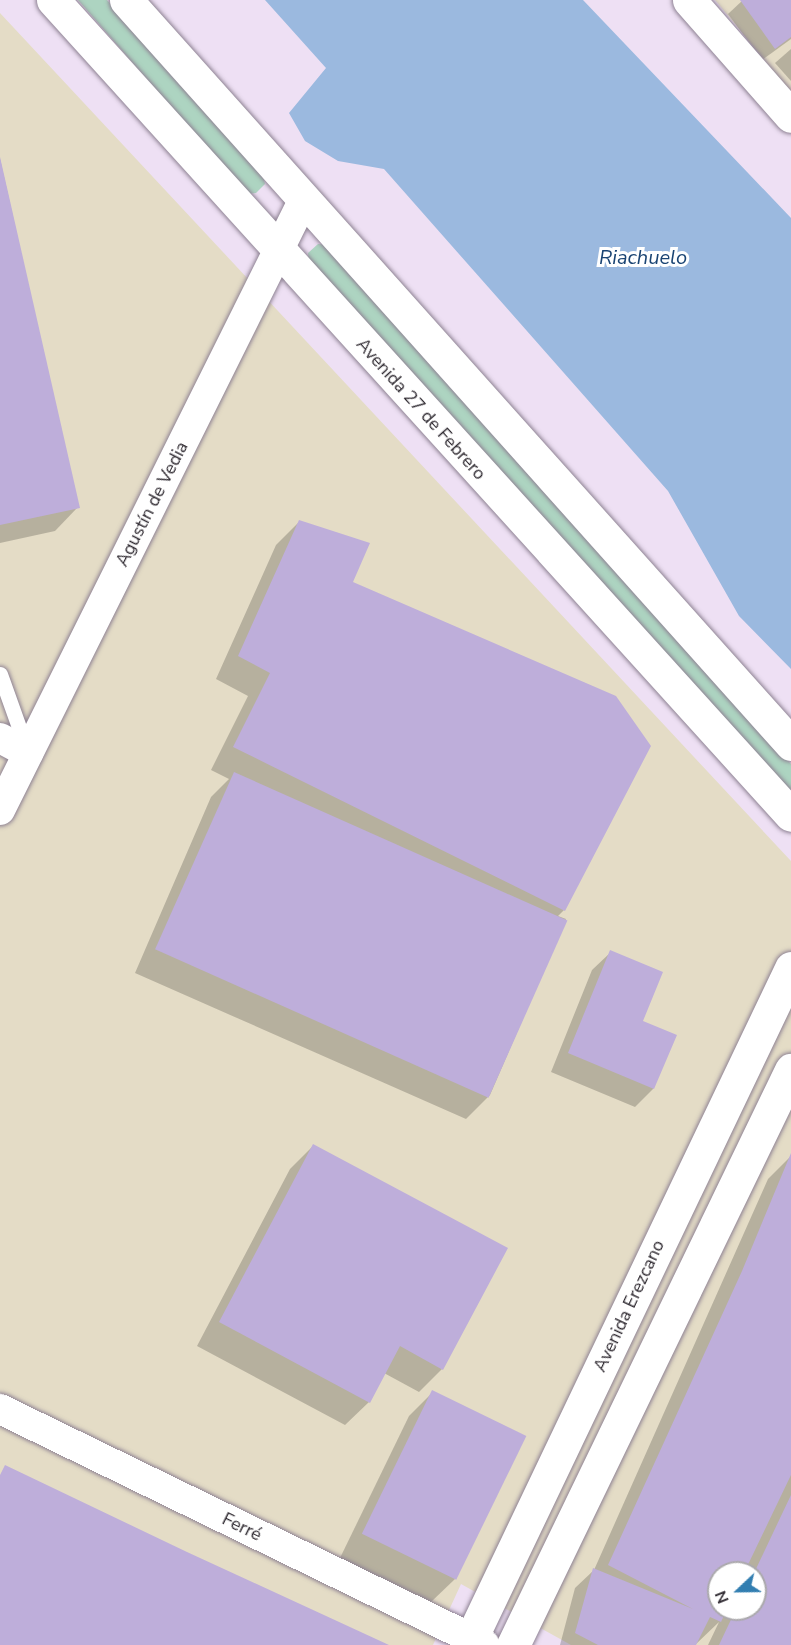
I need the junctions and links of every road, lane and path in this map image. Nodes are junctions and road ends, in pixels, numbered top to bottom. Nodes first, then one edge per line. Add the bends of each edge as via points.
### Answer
1 (53, 0) edge
2 (126, 0) edge
3 (689, 0) edge
4 (791, 116) edge
5 (304, 199) junction
6 (278, 252) junction
7 (0, 674) edge
8 (0, 738) edge
9 (791, 744) edge
10 (28, 753) junction
11 (0, 810) edge
12 (791, 815) edge
13 (791, 968) edge
14 (791, 1070) edge
15 (0, 1409) edge
16 (475, 1643) edge
17 (513, 1645) edge

1 - 6 main road, Avenida 27 de Febrero
2 - 5 main road
3 - 4 main road
5 - 6 street, Agustín de Vedia
5 - 9 main road
6 - 10 street, Agustín de Vedia
6 - 12 main road, Avenida 27 de Febrero
7 - 10 lane
8 - 10 street
10 - 11 street, Agustín de Vedia
13 - 16 main road, Avenida Erezcano
14 - 17 main road
15 - 16 street, Ferré

